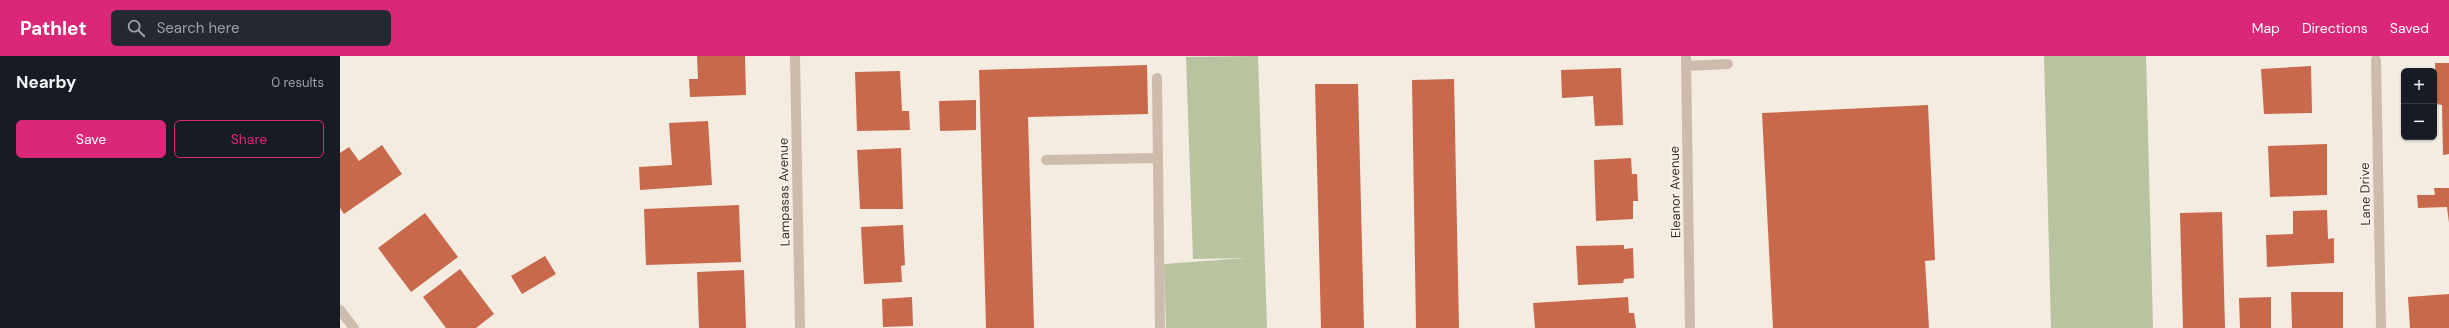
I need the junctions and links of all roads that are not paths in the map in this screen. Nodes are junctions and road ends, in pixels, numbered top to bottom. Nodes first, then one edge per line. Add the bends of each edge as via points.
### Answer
1 (795, 56) edge
2 (2376, 60) dead end
3 (1686, 61) edge
4 (1728, 64) dead end
5 (1157, 78) dead end
6 (1158, 158) junction
7 (1046, 160) dead end
8 (340, 310) edge
9 (354, 328) edge
10 (800, 328) edge
11 (1160, 328) edge
12 (1690, 328) edge
13 (2381, 328) edge

1 - 10 street, Lampasas Avenue
2 - 13 street, Lane Drive
3 - 4 street
3 - 12 street, Eleanor Avenue
5 - 6 street
6 - 7 street
6 - 11 street
8 - 9 street

